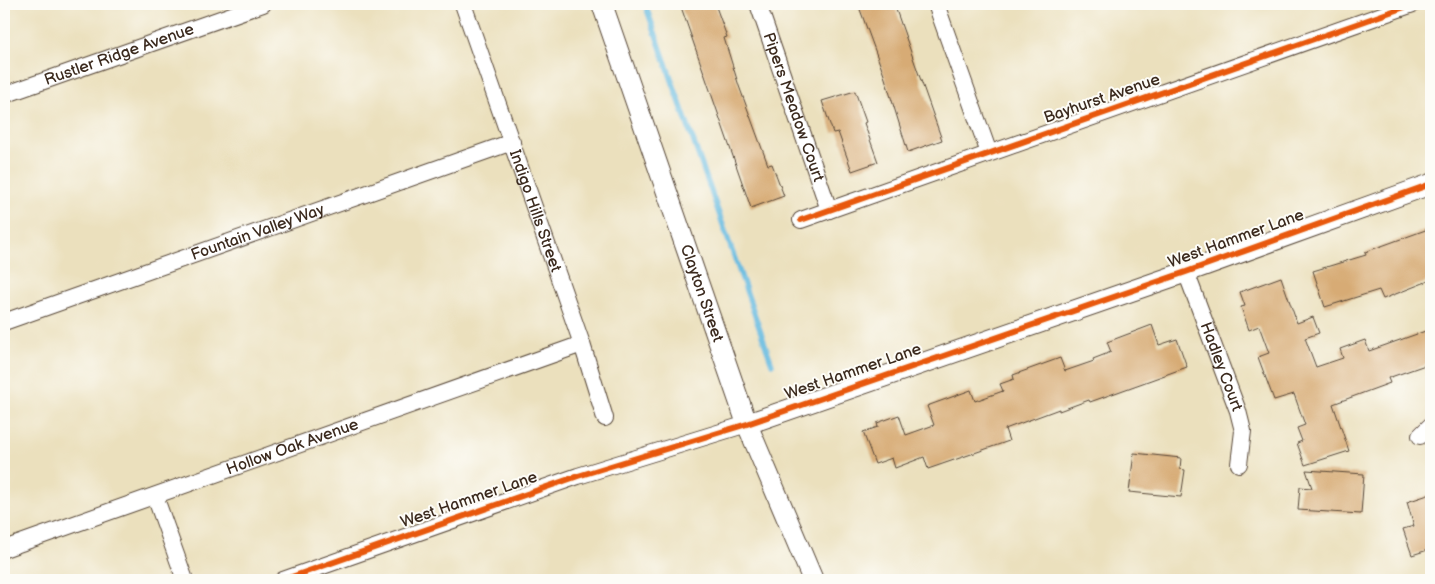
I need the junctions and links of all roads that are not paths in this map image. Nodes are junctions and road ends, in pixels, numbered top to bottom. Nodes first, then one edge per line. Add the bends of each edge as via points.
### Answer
1 (263, 4) edge
2 (463, 4) edge
3 (602, 4) edge
4 (758, 4) edge
5 (936, 4) edge
6 (1413, 4) edge
7 (4, 96) edge
8 (512, 142) junction
9 (989, 153) junction
10 (1431, 184) edge
11 (830, 210) junction
12 (802, 220) dead end
13 (1186, 272) junction
14 (4, 322) edge
15 (582, 344) junction
16 (605, 418) dead end
17 (747, 424) junction
18 (1240, 464) dead end
19 (155, 496) junction
20 (4, 549) edge
21 (185, 580) edge
22 (283, 580) edge
23 (813, 580) edge

1 - 7 street, Rustler Ridge Avenue
2 - 8 street, Indigo Hills Street
3 - 17 street, Clayton Street
4 - 11 street, Pipers Meadow Court
5 - 9 street
6 - 9 street, Bayhurst Avenue
8 - 14 street, Fountain Valley Way
8 - 15 street, Indigo Hills Street
9 - 11 street, Bayhurst Avenue
10 - 13 street, West Hammer Lane
11 - 12 street, Bayhurst Avenue
13 - 17 street, West Hammer Lane
13 - 18 street, Hadley Court via 1238,411 1243,431
15 - 16 street, Indigo Hills Street
15 - 19 street, Hollow Oak Avenue
17 - 22 street, West Hammer Lane via 578,476
17 - 23 street, Clayton Street
19 - 20 street, Hollow Oak Avenue
19 - 21 street

